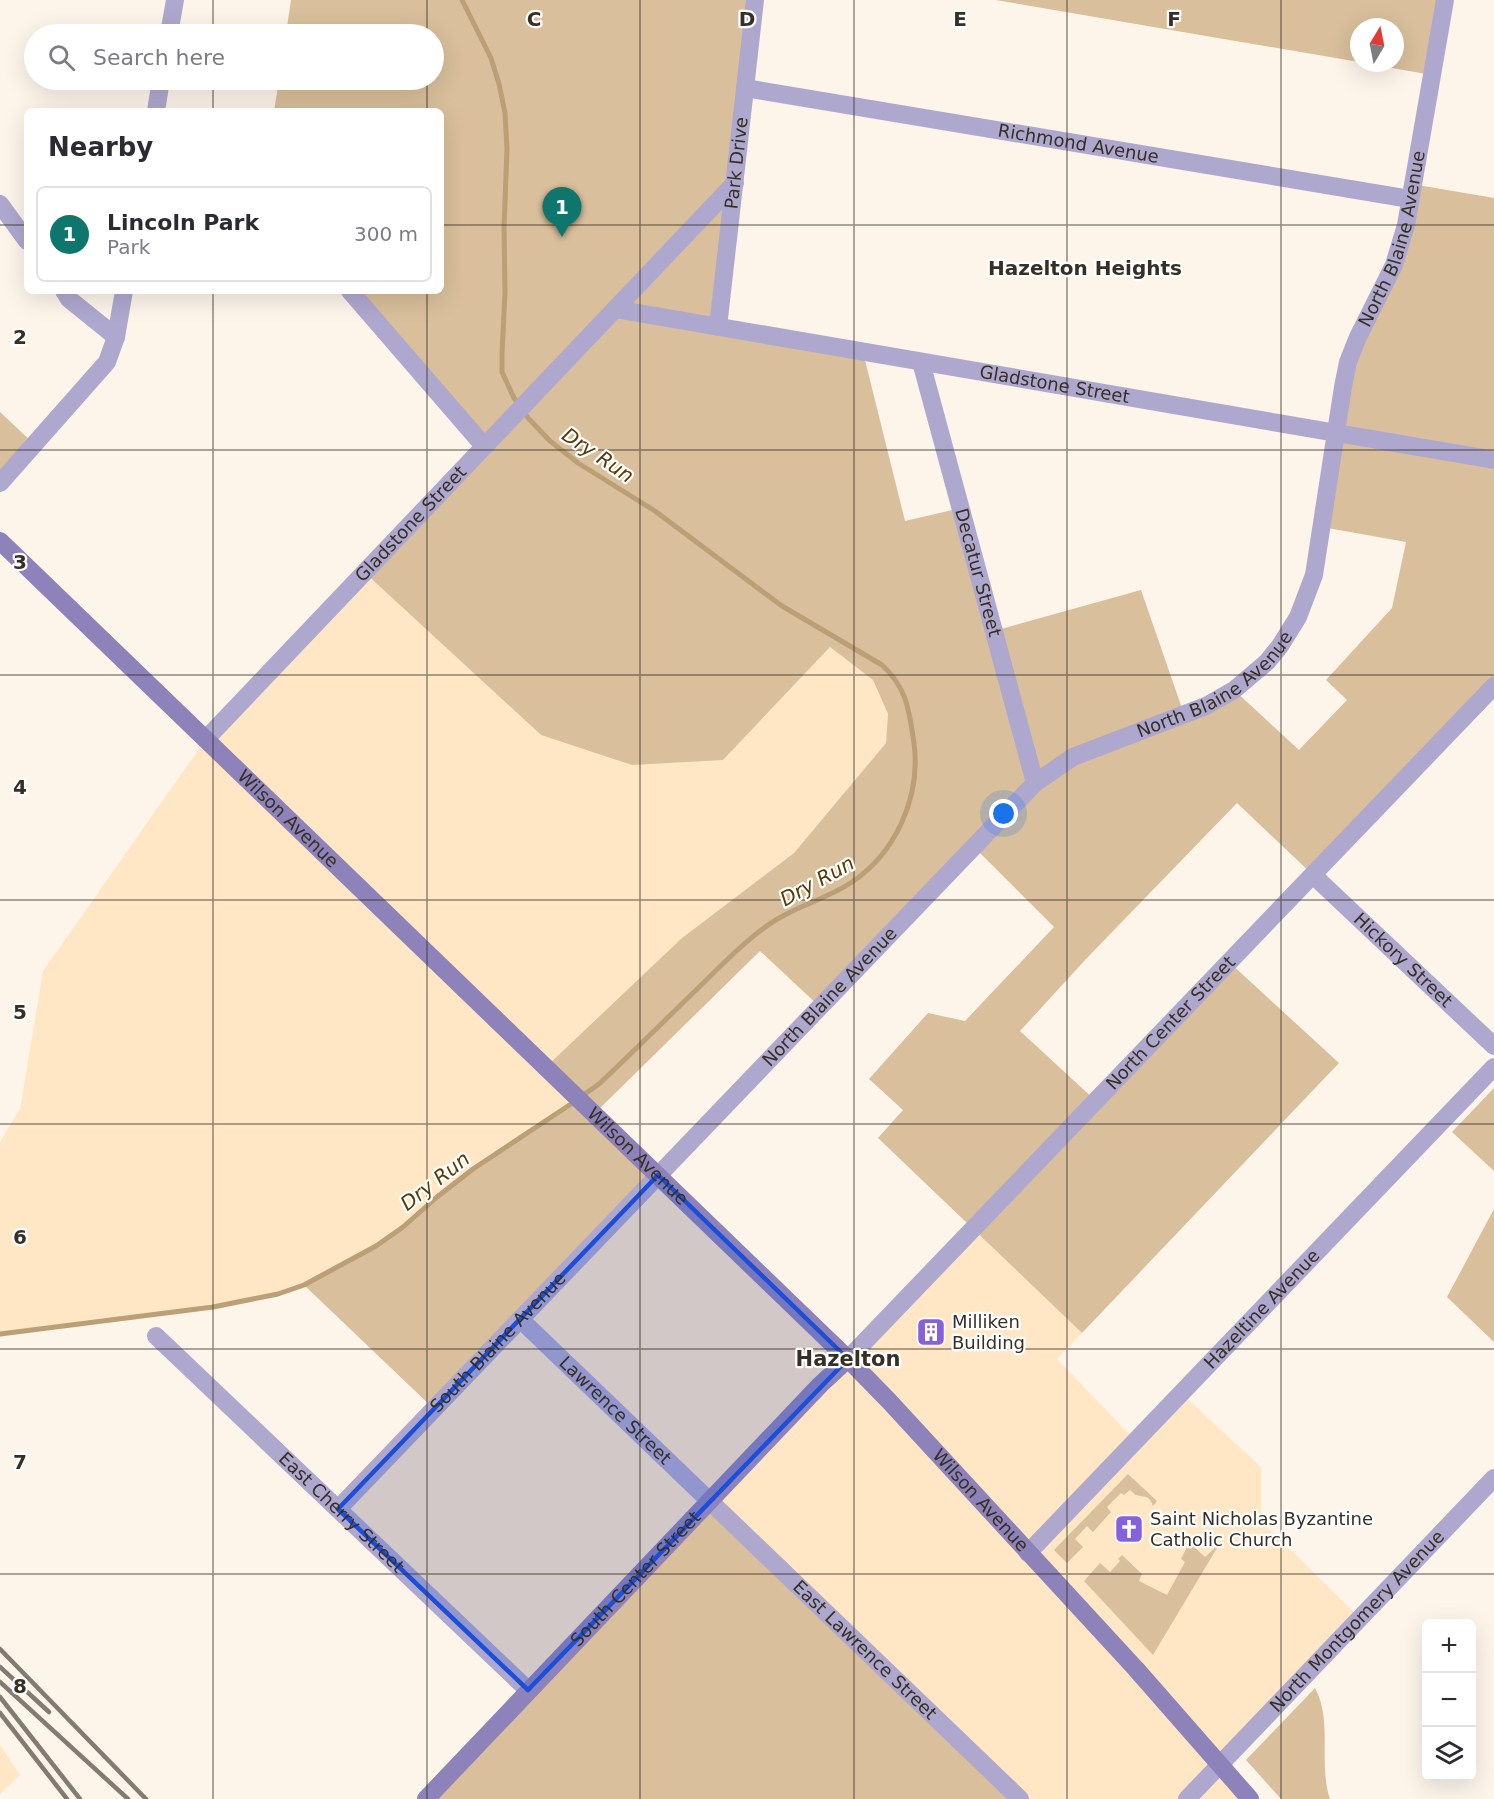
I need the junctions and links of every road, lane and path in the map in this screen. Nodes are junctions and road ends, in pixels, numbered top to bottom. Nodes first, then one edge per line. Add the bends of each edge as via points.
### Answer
1 (175, 0) edge
2 (755, 0) edge
3 (1445, 0) edge
4 (171, 24) edge
5 (745, 88) junction
6 (159, 90) edge
7 (156, 108) edge
8 (735, 183) junction
9 (1410, 199) junction
10 (0, 204) edge
11 (24, 237) edge
12 (66, 294) edge
13 (123, 294) edge
14 (353, 294) edge
15 (615, 309) junction
16 (718, 327) junction
17 (116, 337) junction
18 (921, 362) junction
19 (1336, 433) junction
20 (484, 446) junction
21 (1494, 460) edge
22 (0, 483) edge
23 (0, 541) edge
24 (1494, 686) edge
25 (206, 739) junction
26 (1035, 783) junction
27 (1313, 875) junction
28 (1494, 1046) edge
29 (1494, 1066) edge
30 (658, 1175) junction
31 (520, 1319) junction
32 (156, 1336) dead end
33 (848, 1359) junction
34 (1494, 1478) edge
35 (709, 1501) junction
36 (338, 1509) junction
37 (1028, 1552) junction
38 (528, 1690) junction
39 (1220, 1765) junction
40 (426, 1799) edge
41 (1020, 1799) edge
42 (1187, 1799) edge
43 (1250, 1799) edge

1 - 4 street
2 - 5 street, Park Drive
3 - 9 street, North Blaine Avenue
5 - 8 street, Park Drive
5 - 9 street, Richmond Avenue
6 - 7 street
8 - 15 street, Gladstone Street
8 - 16 street, Park Drive
9 - 19 street, North Blaine Avenue via 1396,257 1348,362
10 - 11 street
12 - 17 street
13 - 17 street
14 - 20 street
15 - 16 street, Gladstone Street
15 - 20 street, Gladstone Street
16 - 18 street, Gladstone Street
17 - 22 street via 107,362
18 - 19 street, Gladstone Street
18 - 26 street, Decatur Street
19 - 21 street, Gladstone Street
19 - 26 street, North Blaine Avenue via 1314,575 1298,617 1267,662 1234,690 1206,706 1073,757
20 - 25 street, Gladstone Street
23 - 25 main road, Wilson Avenue
24 - 27 street, North Center Street
25 - 30 main road, Wilson Avenue
26 - 30 street, North Blaine Avenue
27 - 28 street, Hickory Street
27 - 33 street, North Center Street
29 - 37 street, Hazeltine Avenue
30 - 31 street, South Blaine Avenue
30 - 33 main road, Wilson Avenue
31 - 35 street, Lawrence Street
31 - 36 street, South Blaine Avenue
32 - 36 street, East Cherry Street
33 - 35 main road, South Center Street
33 - 37 main road, Wilson Avenue
34 - 39 street, North Montgomery Avenue
35 - 38 main road, South Center Street
35 - 41 street, East Lawrence Street
36 - 38 street, East Cherry Street
37 - 39 main road, Wilson Avenue
38 - 40 main road, South Center Street
39 - 42 street, North Montgomery Avenue
39 - 43 main road, Wilson Avenue

